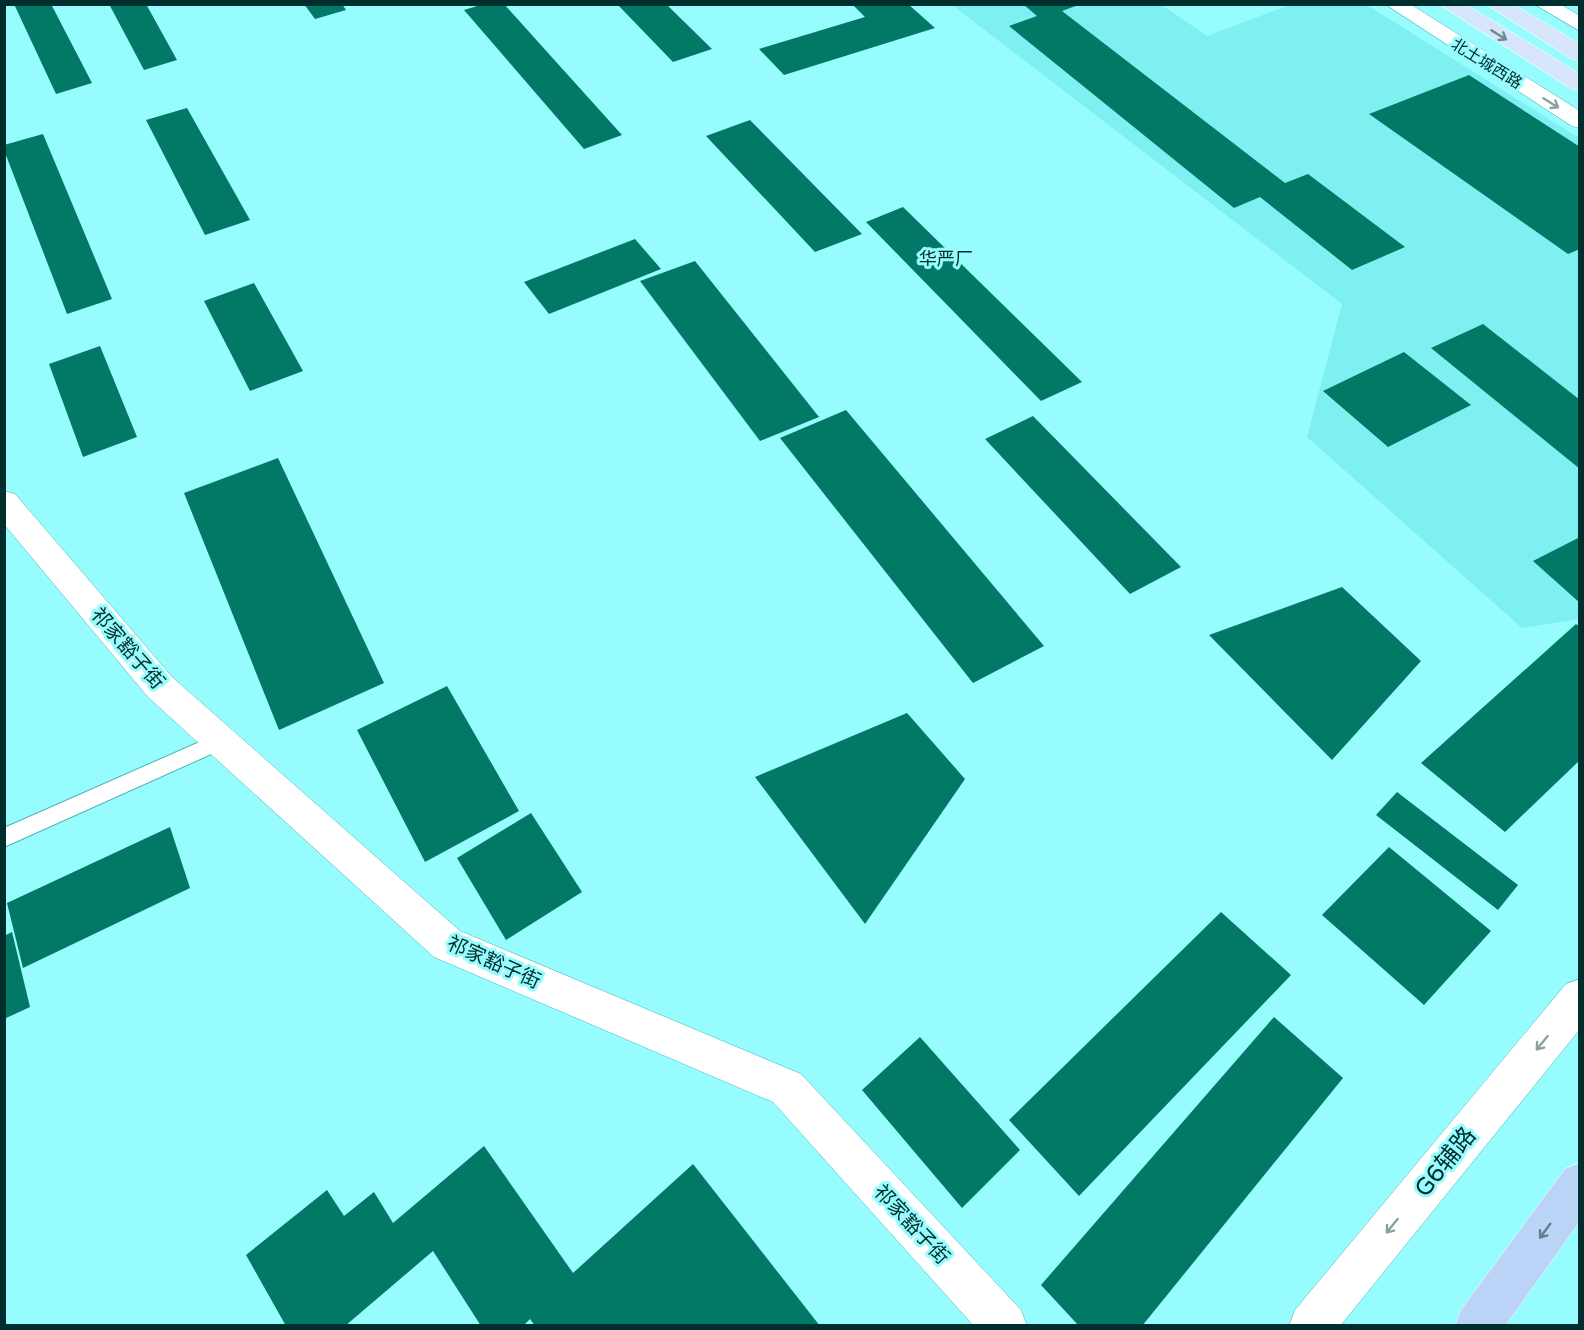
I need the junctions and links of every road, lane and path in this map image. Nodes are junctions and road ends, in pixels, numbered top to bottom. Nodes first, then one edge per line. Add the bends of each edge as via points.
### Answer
1 (1395, 4) edge
2 (1449, 4) edge
3 (1496, 4) edge
4 (1544, 4) edge
5 (1580, 25) edge
6 (1580, 54) edge
7 (1580, 84) edge
8 (1580, 121) edge
9 (4, 502) edge
10 (220, 741) junction
11 (4, 838) edge
12 (1580, 998) edge
13 (1580, 1184) edge
14 (1005, 1326) edge
15 (1311, 1326) edge
16 (1477, 1326) edge

1 -> 8 street, 北土城西路
2 -> 7 main road, 北土城西路
3 - 6 main road
4 - 5 street
9 - 10 street, 祁家豁子街 via 160,687
10 - 11 lane
10 - 14 street, 祁家豁子街 via 447,944 787,1088
12 -> 15 street, G6辅路
13 -> 16 highway

